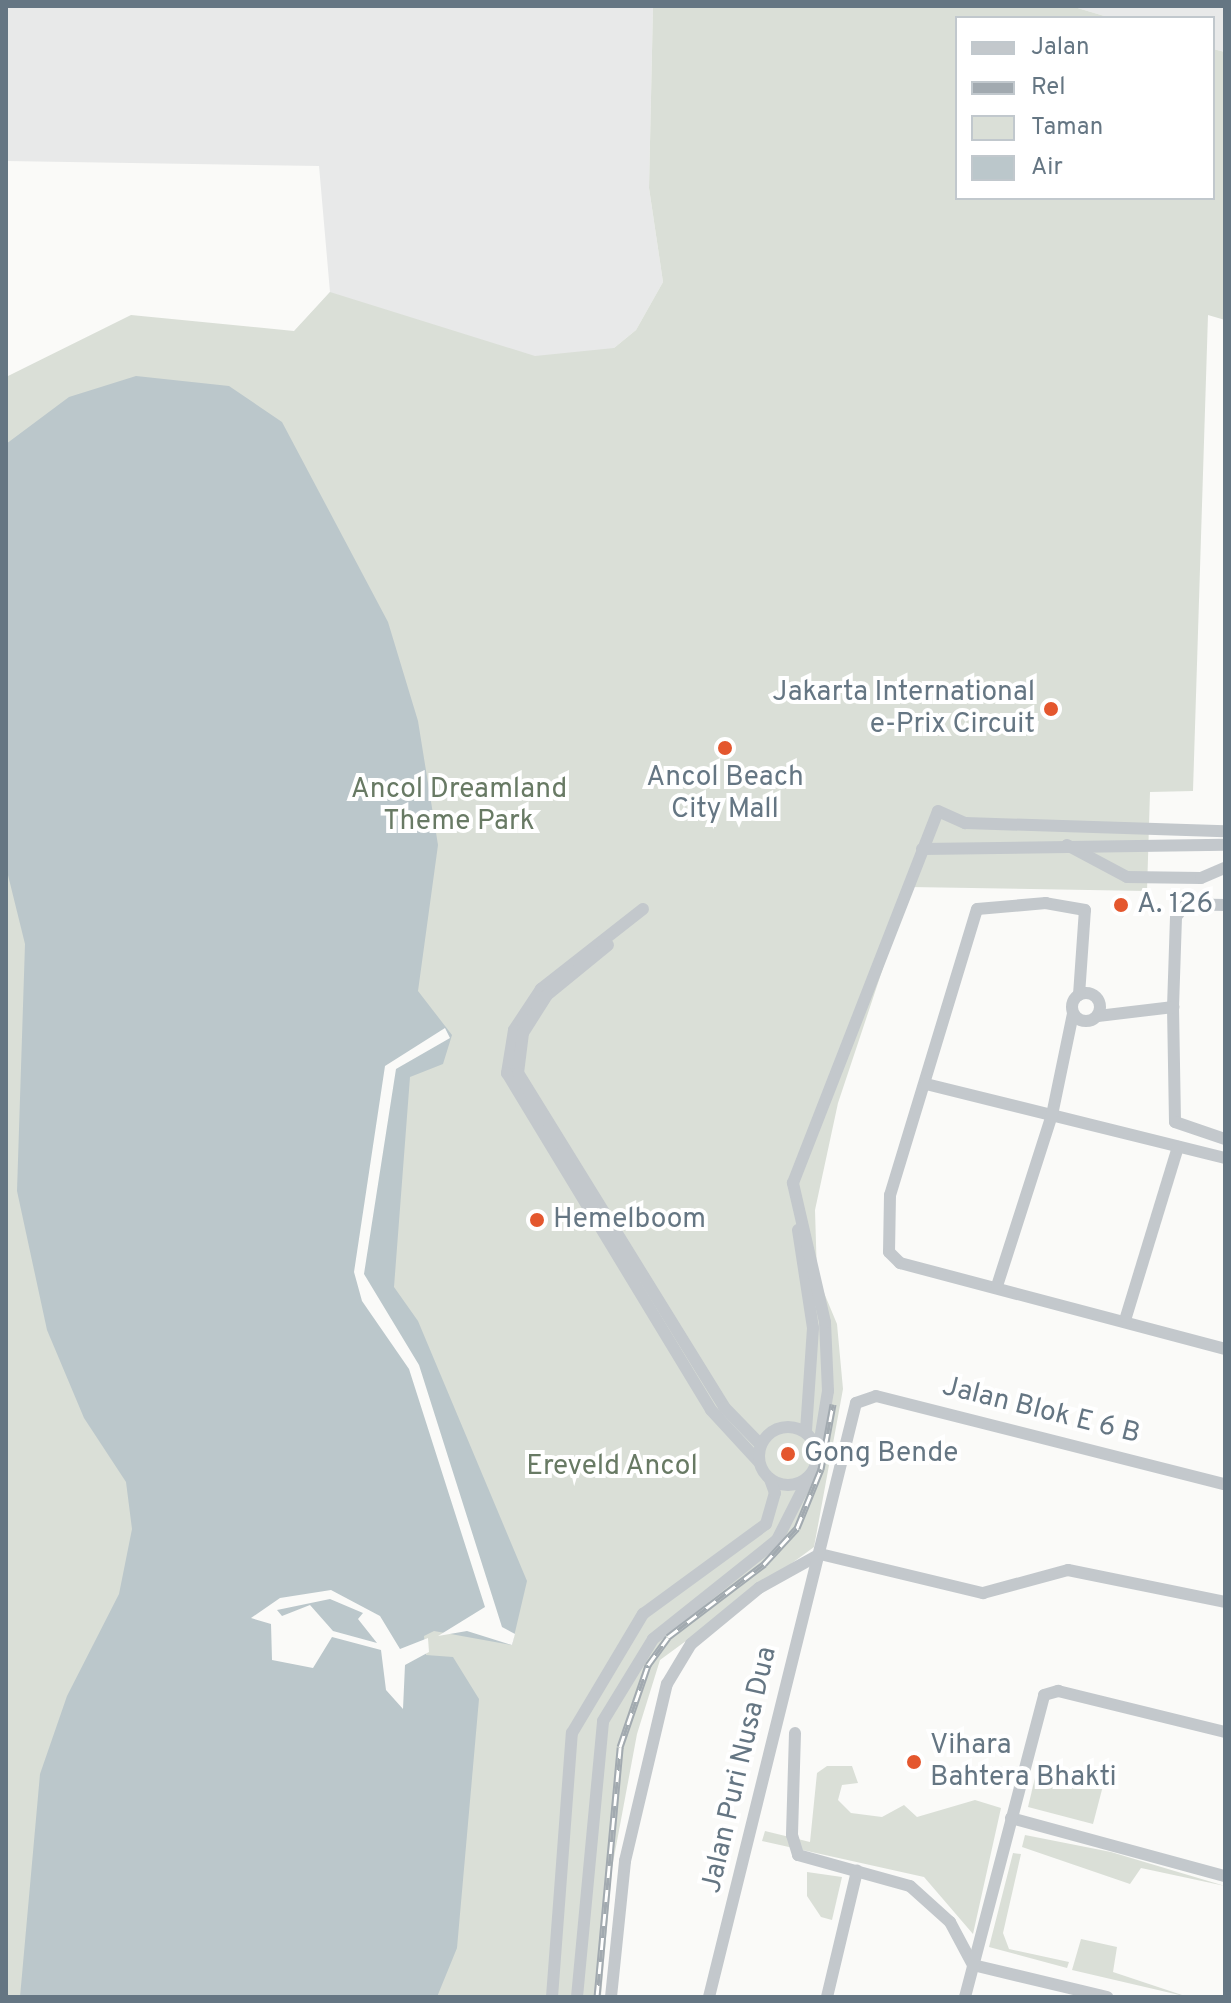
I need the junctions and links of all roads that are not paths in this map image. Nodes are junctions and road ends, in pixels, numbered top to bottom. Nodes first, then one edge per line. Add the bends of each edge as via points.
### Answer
1 (1002, 825) junction
2 (1225, 831) edge
3 (1063, 843) junction
4 (999, 845) junction
5 (1225, 845) edge
6 (922, 849) junction
7 (1225, 868) edge
8 (1225, 905) edge
9 (1079, 995) junction
10 (1099, 1001) junction
11 (1173, 1007) junction
12 (1123, 1008) junction
13 (1073, 1014) junction
14 (1098, 1016) junction
15 (926, 1084) junction
16 (1052, 1115) junction
17 (1225, 1139) edge
18 (1178, 1147) junction
19 (1225, 1158) edge
20 (798, 1210) junction
21 (997, 1286) junction
22 (1126, 1317) junction
23 (1225, 1349) edge
24 (852, 1413) joint
25 (806, 1432) junction
26 (761, 1445) junction
27 (818, 1452) junction
28 (759, 1462) junction
29 (809, 1477) junction
30 (770, 1479) junction
31 (1225, 1484) edge
32 (820, 1554) junction
33 (1225, 1602) edge
34 (1225, 1732) edge
35 (795, 1733) dead end
36 (1011, 1818) junction
37 (563, 1870) junction
38 (857, 1871) junction
39 (587, 1872) junction
40 (1225, 1876) edge
41 (973, 1965) junction
42 (552, 1997) edge
43 (577, 1997) edge
44 (611, 1997) edge
45 (709, 1997) edge
46 (827, 1997) edge
47 (965, 1997) edge
48 (1107, 1997) edge

1 - 2 street
1 - 4 street
1 - 6 street via 965,823 938,811
3 - 4 street
3 - 5 street
3 - 7 street via 1127,877 1201,878
4 - 6 street
6 - 20 street via 793,1183
8 - 11 street via 1186,904 1176,917
9 - 10 street
9 - 13 street
9 - 15 street via 1090,917 1082,908 1046,903 977,909
10 - 12 street
10 - 14 street
11 - 12 street
11 - 17 street via 1175,1122
12 - 14 street
13 - 14 street via 1088,1022
13 - 16 street
15 - 16 street
15 - 21 street via 890,1195 889,1252 900,1263
16 - 18 street
16 - 21 street
18 - 19 street
18 - 22 street
20 - 25 street via 813,1328
20 - 27 street via 825,1322 828,1391
21 - 22 street
22 - 23 street
24 - 31 street, Jalan Blok E 6 B via 864,1396 876,1396
24 - 32 street, Jalan Puri Nusa Dua
25 - 26 street via 784,1426
25 - 27 street
26 - 28 street
26 - 28 street via 724,1407 518,1073 523,1033 547,995 646,912 541,989 514,1030 507,1073 711,1410
27 - 29 street
28 - 30 street
29 - 30 street via 790,1486
29 - 39 street via 777,1540 653,1639 603,1721
30 - 37 street via 775,1493 766,1524 643,1614 581,1712 572,1733
32 - 33 street via 983,1593 1068,1570
32 - 44 street, Jalan Puri Nusa Dua via 759,1588 678,1660 642,1771
32 - 45 street, Jalan Puri Nusa Dua
34 - 36 street via 1058,1691 1044,1695
35 - 38 street via 795,1851
36 - 40 street
36 - 41 street
37 - 39 street
37 - 42 street
38 - 41 street via 892,1878 929,1900
38 - 46 street
39 - 43 street
41 - 47 street
41 - 48 street

